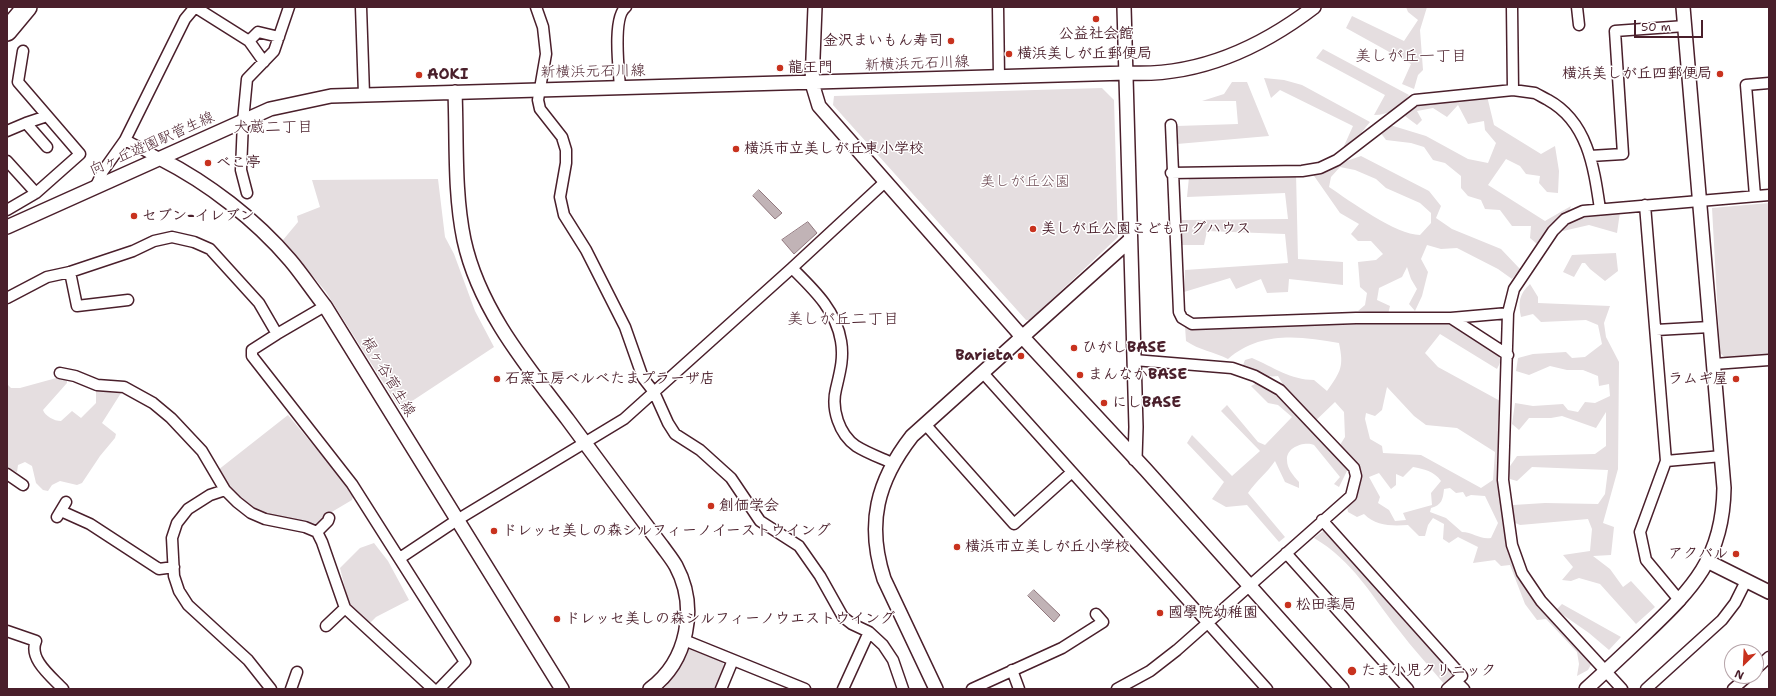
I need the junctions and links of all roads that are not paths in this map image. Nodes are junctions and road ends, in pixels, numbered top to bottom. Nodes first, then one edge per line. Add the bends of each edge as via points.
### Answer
1 (27, 7) edge
2 (187, 7) edge
3 (195, 7) edge
4 (289, 7) edge
5 (361, 7) edge
6 (536, 7) edge
7 (815, 7) edge
8 (998, 7) edge
9 (1124, 7) edge
10 (1314, 7) edge
11 (1512, 7) edge
12 (1578, 7) edge
13 (1683, 7) edge
14 (623, 8) edge
15 (186, 19) junction
16 (1579, 24) dead end
17 (1685, 26) junction
18 (7, 31) edge
19 (279, 37) junction
20 (249, 41) junction
21 (23, 51) dead end
22 (264, 62) junction
23 (1127, 73) junction
24 (999, 77) junction
25 (812, 83) junction
26 (1769, 83) edge
27 (620, 87) junction
28 (540, 89) junction
29 (505, 90) joint
30 (1513, 90) junction
31 (455, 92) junction
32 (364, 94) junction
33 (47, 116) junction
34 (243, 121) junction
35 (26, 123) junction
36 (1171, 125) dead end
37 (7, 131) edge
38 (124, 140) junction
39 (47, 147) dead end
40 (1590, 156) junction
41 (161, 159) junction
42 (7, 161) edge
43 (1172, 173) junction
44 (886, 181) junction
45 (95, 188) junction
46 (36, 193) junction
47 (247, 193) dead end
48 (1769, 195) edge
49 (1755, 196) junction
50 (1699, 200) junction
51 (1645, 205) junction
52 (1600, 209) junction
53 (7, 210) edge
54 (7, 227) edge
55 (1130, 240) junction
56 (792, 268) junction
57 (70, 272) junction
58 (7, 298) edge
59 (128, 300) dead end
60 (325, 306) junction
61 (1508, 313) junction
62 (1451, 318) junction
63 (1710, 327) junction
64 (1656, 330) junction
65 (277, 334) junction
66 (1022, 337) junction
67 (1508, 355) junction
68 (1134, 360) junction
69 (1769, 360) edge
70 (1714, 364) junction
71 (60, 373) dead end
72 (983, 373) junction
73 (654, 392) junction
74 (925, 424) junction
75 (585, 443) junction
76 (1722, 456) junction
77 (1135, 458) junction
78 (1666, 461) junction
79 (892, 463) junction
80 (1072, 472) junction
81 (7, 474) edge
82 (23, 484) dead end
83 (225, 490) junction
84 (62, 510) dead end
85 (329, 518) dead end
86 (457, 520) junction
87 (1322, 520) junction
88 (317, 532) junction
89 (1286, 553) junction
90 (400, 558) junction
91 (1707, 561) junction
92 (174, 567) junction
93 (1746, 581) junction
94 (1249, 587) junction
95 (1769, 592) edge
96 (1680, 601) junction
97 (345, 608) junction
98 (1096, 614) dead end
99 (1207, 623) junction
100 (326, 626) dead end
101 (7, 631) edge
102 (869, 632) junction
103 (684, 640) junction
104 (733, 660) junction
105 (1012, 670) junction
106 (1606, 671) junction
107 (297, 672) dead end
108 (1456, 681) junction
109 (63, 689) edge
110 (271, 689) edge
111 (291, 689) edge
112 (433, 689) edge
113 (439, 689) edge
114 (562, 689) edge
115 (650, 689) edge
116 (721, 689) edge
117 (805, 689) edge
118 (843, 689) edge
119 (903, 689) edge
120 (936, 689) edge
121 (972, 689) edge
122 (1019, 689) edge
123 (1117, 689) edge
124 (1267, 689) edge
125 (1342, 689) edge
126 (1408, 689) edge
127 (1446, 689) edge
128 (1464, 689) edge
129 (1586, 689) edge
130 (1622, 689) edge
131 (1646, 689) edge

1 - 18 highway
2 - 15 street
3 - 15 street
3 - 20 street
4 - 19 street
5 - 32 street
6 - 28 street via 543,27 546,54
7 - 25 street
8 - 24 street
9 - 23 street
10 - 23 street, 新横浜元石川線 via 1291,25 1247,49 1178,71
11 - 30 street
12 - 16 street
13 - 17 street
14 - 27 street via 618,28
15 - 38 street
17 - 40 street via 1615,31 1623,154
17 - 50 street
19 - 20 street via 258,32
19 - 22 street via 274,51
20 - 22 street
21 - 33 street via 18,82
22 - 34 street via 247,80
23 - 24 street, 新横浜元石川線
23 - 55 street
24 - 25 street, 新横浜元石川線
25 - 27 street, 新横浜元石川線
25 - 44 street via 819,106
26 - 49 street via 1746,85
27 - 28 street, 新横浜元石川線
28 - 29 street, 新横浜元石川線
28 - 73 street via 540,109 562,137 566,150 560,197 564,215 586,250 625,326 643,378
29 - 31 street, 向ヶ丘遊園駅菅生線
30 - 40 street via 1536,94 1555,104 1580,129
30 - 43 street via 1415,100 1337,160 1320,168 1302,171
31 - 32 street, 向ヶ丘遊園駅菅生線
31 - 75 street via 460,215 472,267 482,292 510,341
32 - 34 street, 向ヶ丘遊園駅菅生線 via 303,101 270,109
33 - 35 street
33 - 46 street via 80,154
34 - 41 street, 向ヶ丘遊園駅菅生線
34 - 47 street via 241,170
35 - 37 street
35 - 39 street
36 - 43 street
38 - 41 street, 梶ヶ谷菅生線
38 - 45 street
40 - 52 street
41 - 45 street, 向ヶ丘遊園駅菅生線
41 - 60 street, 梶ヶ谷菅生線 via 192,177 260,228 290,260
42 - 46 street
43 - 62 street via 1179,312 1182,318 1192,324 1356,318
44 - 56 street
44 - 66 street
45 - 54 street, 向ヶ丘遊園駅菅生線
46 - 53 street
48 - 49 street
49 - 50 street
50 - 51 street
50 - 63 street
51 - 52 street
51 - 64 street
52 - 61 street via 1583,211 1565,219 1553,231 1514,289
55 - 66 street
55 - 68 street
56 - 73 street
56 - 79 street via 822,300 833,317 841,340 842,366 835,391 835,411 842,430 856,446
57 - 58 street via 47,277
57 - 59 street via 78,306
57 - 65 street via 172,237 194,242 215,254 259,303
60 - 65 street
60 - 86 street, 梶ヶ谷菅生線
61 - 62 street
61 - 67 street
62 - 67 street
63 - 64 street
63 - 70 street
64 - 78 street
65 - 90 street via 252,350 252,356 352,484
66 - 72 street
66 - 77 street
67 - 106 street via 1504,480 1512,545 1522,572 1541,601
68 - 77 street
68 - 87 street via 1232,368 1255,376 1280,390 1354,468 1356,476 1351,496
69 - 70 street
70 - 76 street
71 - 83 street via 98,385 124,387 153,403 202,451
72 - 74 street
72 - 80 street
73 - 75 street via 624,419
73 - 102 street via 675,434 700,450 730,478 760,520 799,546 843,616 852,624
74 - 79 street via 912,436
74 - 80 street via 1014,524
75 - 86 street
75 - 103 street via 676,567 684,585 688,608 688,626
76 - 78 street
76 - 91 street via 1723,505 1719,530
77 - 94 street
78 - 96 street via 1640,532 1646,560
79 - 120 street via 880,493 876,515 879,564
80 - 99 street
81 - 82 street
83 - 88 street via 251,513
83 - 92 street via 210,495 188,509 177,523 172,538
84 - 92 street via 90,524 159,568
85 - 88 street
86 - 90 street
86 - 114 street, 梶ヶ谷菅生線
87 - 89 street
87 - 108 street via 1462,676
88 - 97 street
89 - 94 street
89 - 126 street
90 - 113 street via 465,662
91 - 93 street
91 - 96 street via 1694,585
92 - 110 street via 179,591 188,605 243,655
93 - 95 street
93 - 131 street via 1735,603 1722,620
94 - 99 street
94 - 125 street
96 - 106 street
97 - 100 street
97 - 112 street
98 - 105 street via 1103,622 1062,648
99 - 123 street via 1150,671
99 - 124 street
101 - 109 street via 36,641 33,646 37,659
102 - 118 street
102 - 119 street via 883,645 893,660
103 - 104 street
103 - 115 street via 667,674
104 - 116 street
104 - 117 street
105 - 121 street
105 - 122 street
106 - 129 street
106 - 130 street
107 - 111 street
108 - 127 street
108 - 128 street

